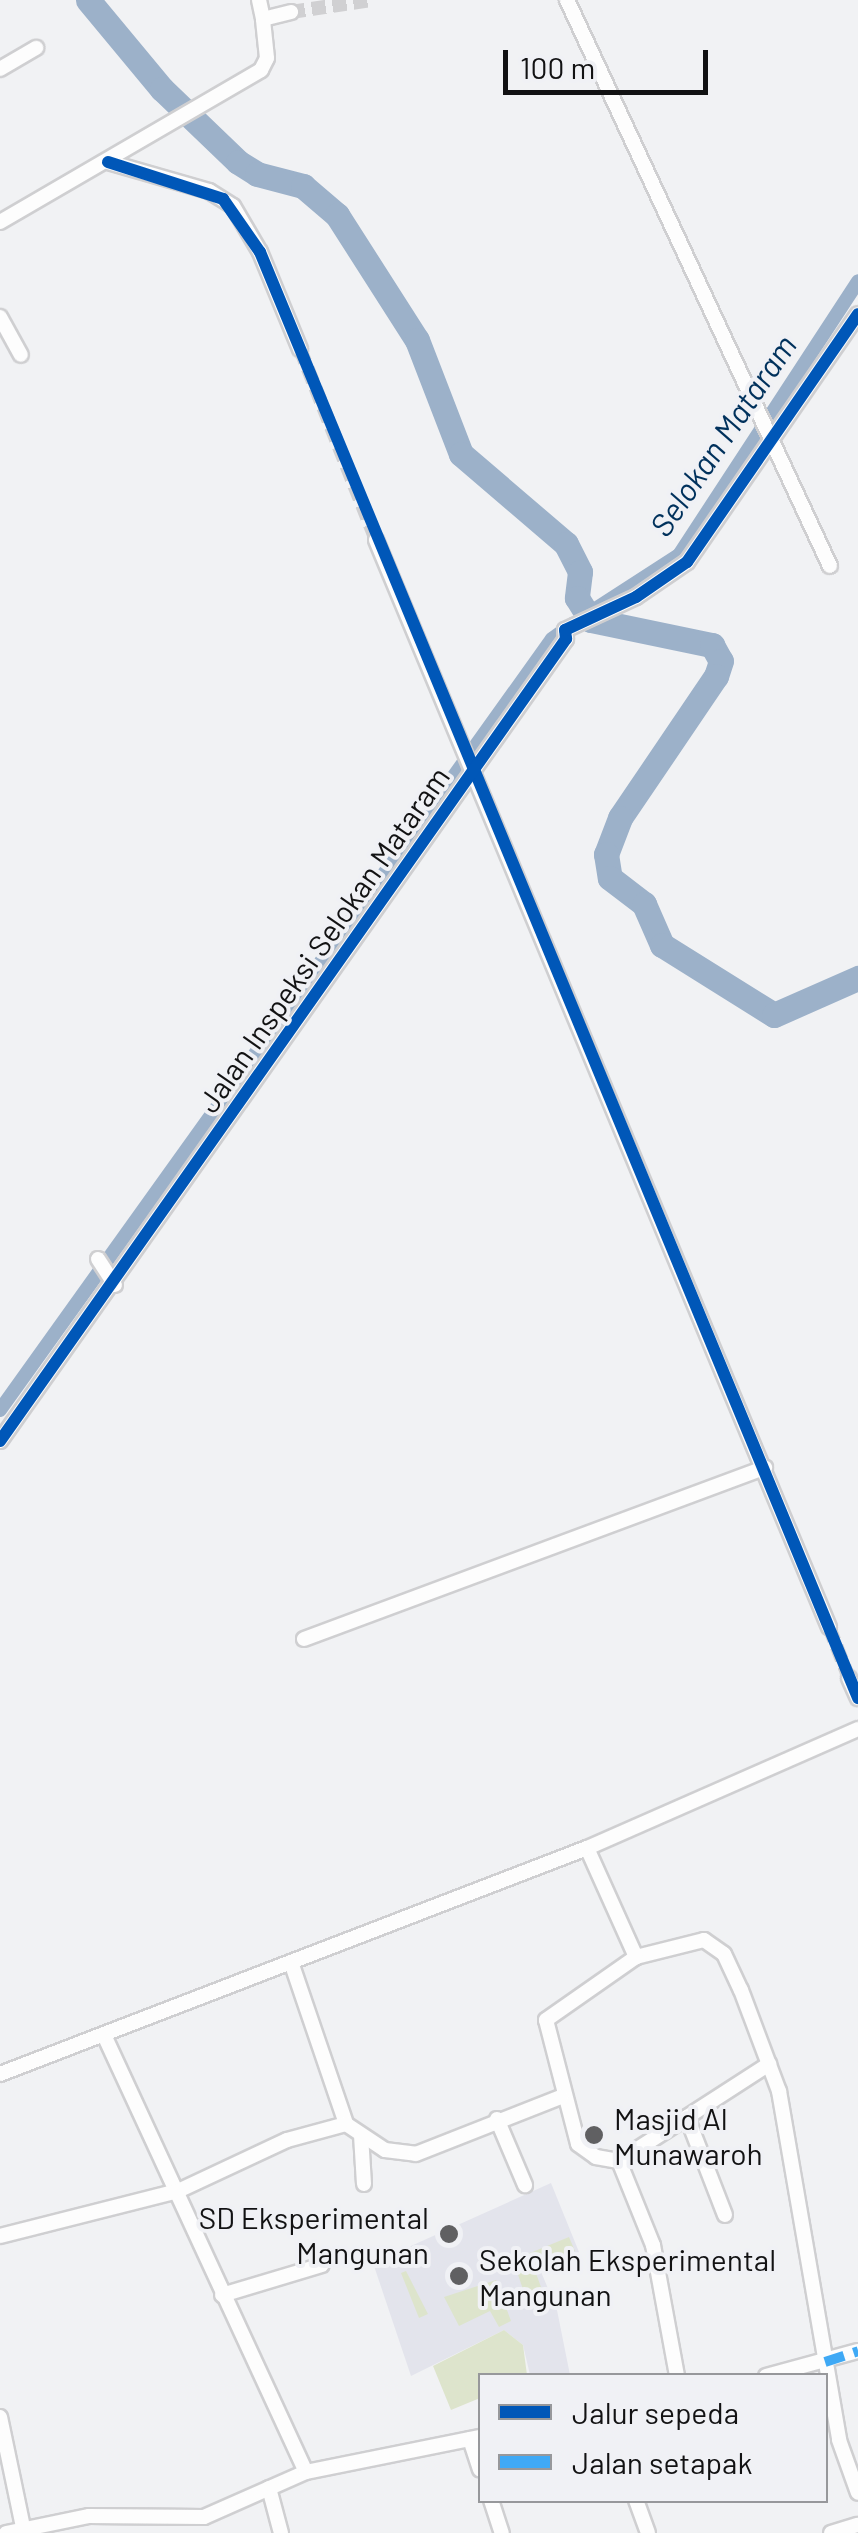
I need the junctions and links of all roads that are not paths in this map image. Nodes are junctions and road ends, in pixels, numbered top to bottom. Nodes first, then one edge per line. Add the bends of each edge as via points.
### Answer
1 (260, 0) edge
2 (568, 0) edge
3 (292, 12) tunnel mouth
4 (262, 19) junction
5 (36, 48) dead end
6 (0, 69) edge
7 (108, 162) junction
8 (2, 216) edge
9 (858, 314) edge
10 (0, 317) edge
11 (300, 349) tunnel mouth
12 (21, 355) dead end
13 (770, 437) junction
14 (376, 540) tunnel mouth
15 (830, 566) dead end
16 (472, 765) junction
17 (98, 1260) dead end
18 (113, 1282) junction
19 (0, 1441) edge
20 (765, 1468) junction
21 (829, 1627) tunnel mouth
22 (304, 1639) dead end
23 (849, 1678) dead end
24 (858, 1698) edge
25 (858, 1730) edge
26 (587, 1848) junction
27 (636, 1957) junction
28 (291, 1962) junction
29 (104, 2035) junction
30 (769, 2064) junction
31 (0, 2074) edge
32 (561, 2097) junction
33 (687, 2117) junction
34 (497, 2120) junction
35 (346, 2124) junction
36 (361, 2135) junction
37 (618, 2162) junction
38 (364, 2184) dead end
39 (525, 2185) dead end
40 (178, 2191) junction
41 (725, 2215) dead end
42 (0, 2236) edge
43 (322, 2264) dead end
44 (222, 2295) junction
45 (858, 2351) edge
46 (825, 2362) junction
47 (676, 2373) edge
48 (779, 2373) edge
49 (827, 2373) edge
50 (828, 2379) edge
51 (0, 2417) edge
52 (475, 2438) edge
53 (306, 2472) junction
54 (269, 2488) junction
55 (16, 2492) junction
56 (858, 2493) edge
57 (0, 2495) edge
58 (492, 2503) edge
59 (637, 2503) edge
60 (858, 2524) edge
61 (23, 2527) junction
62 (6, 2533) edge
63 (281, 2533) edge
64 (502, 2533) edge
65 (648, 2533) edge
66 (831, 2533) edge

1 - 4 street
2 - 13 street
3 - 4 street
4 - 7 street via 267,58 261,70
5 - 6 street
7 - 8 street
7 - 11 street via 209,191 233,206
9 - 13 street, Jalan Inspeksi Selokan Mataram
10 - 12 street
13 - 15 street
13 - 16 street, Jalan Inspeksi Selokan Mataram via 687,562 565,630 566,639
14 - 16 street
16 - 18 street, Jalan Inspeksi Selokan Mataram
16 - 20 street
17 - 18 street
18 - 19 street, Jalan Inspeksi Selokan Mataram
20 - 21 street
20 - 22 street
23 - 24 street
25 - 26 street
26 - 27 street
26 - 28 street
27 - 30 street via 689,1939 718,1946
27 - 32 street via 548,2015
28 - 29 street
28 - 35 street
29 - 31 street
29 - 40 street
30 - 33 street
30 - 46 street via 797,2176
32 - 34 street
32 - 37 street via 585,2152
33 - 37 street
33 - 41 street
34 - 36 street via 416,2154 385,2150
34 - 39 street
35 - 36 street
35 - 40 street via 287,2140
36 - 38 street
37 - 47 street via 653,2245
40 - 42 street
40 - 44 street
43 - 44 street
44 - 53 street
45 - 46 street
46 - 48 street
46 - 49 street
50 - 56 street
51 - 55 street
52 - 53 street
53 - 54 street
54 - 61 street via 204,2517 88,2516
54 - 63 street
55 - 57 street
55 - 61 street
58 - 64 street
59 - 65 street
60 - 66 street
61 - 62 street

